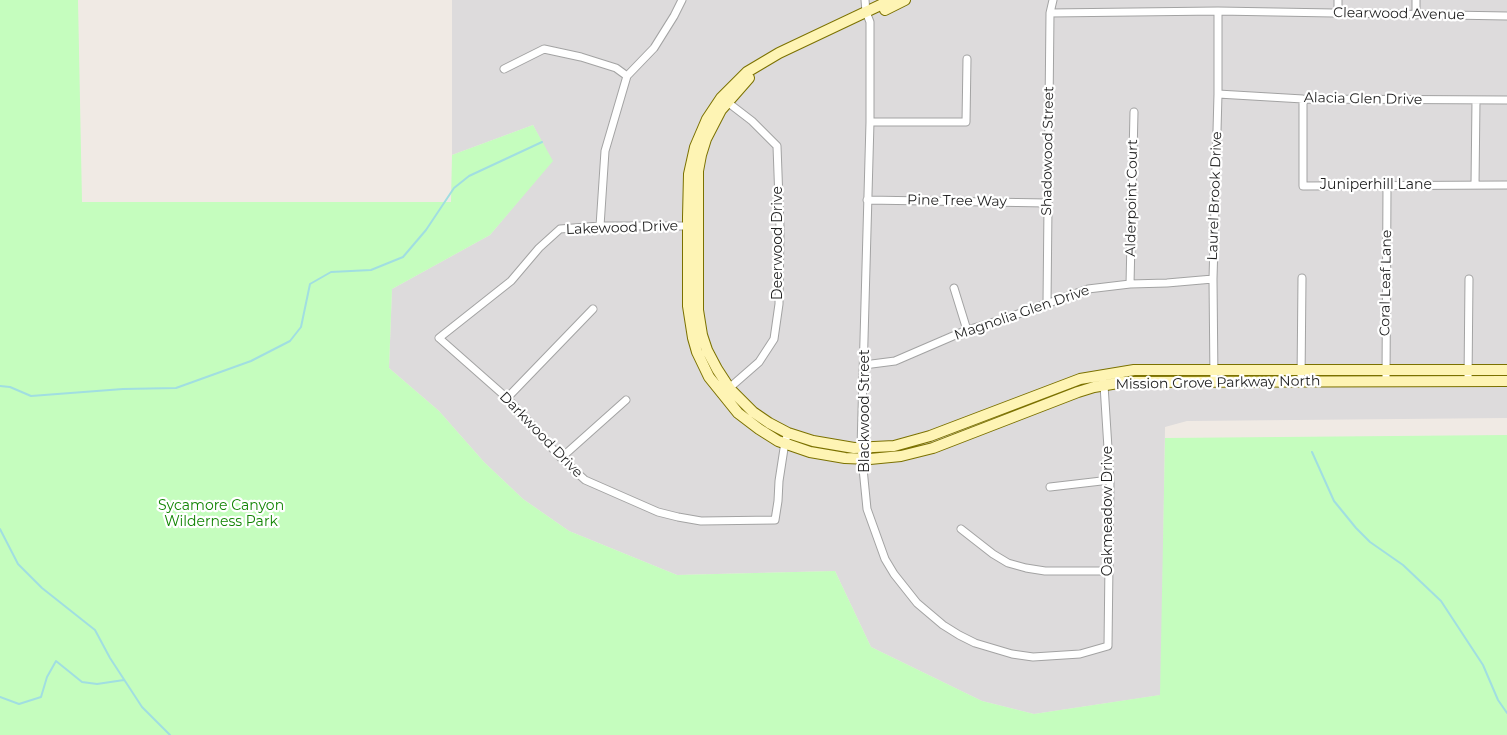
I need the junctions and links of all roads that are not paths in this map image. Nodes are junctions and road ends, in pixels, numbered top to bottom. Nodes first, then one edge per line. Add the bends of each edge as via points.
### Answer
1 (682, 0) edge
2 (865, 0) edge
3 (891, 0) edge
4 (905, 0) edge
5 (1053, 0) edge
6 (1338, 0) edge
7 (1416, 0) edge
8 (1218, 11) junction
9 (1050, 13) junction
10 (1338, 13) junction
11 (867, 15) junction
12 (1416, 15) junction
13 (1507, 16) edge
14 (967, 59) dead end
15 (504, 69) dead end
16 (627, 76) junction
17 (1218, 94) junction
18 (1303, 99) junction
19 (724, 100) junction
20 (1476, 100) junction
21 (1507, 100) edge
22 (1134, 112) dead end
23 (870, 122) junction
24 (1475, 185) junction
25 (1507, 185) edge
26 (1387, 186) junction
27 (867, 200) junction
28 (1048, 203) junction
29 (600, 226) junction
30 (693, 226) junction
31 (1302, 278) dead end
32 (1213, 279) junction
33 (1469, 279) dead end
34 (1130, 284) junction
35 (954, 288) dead end
36 (1047, 303) junction
37 (593, 310) dead end
38 (967, 330) junction
39 (439, 338) joint
40 (864, 366) junction
41 (1468, 370) junction
42 (1507, 370) edge
43 (1385, 375) junction
44 (1214, 376) junction
45 (1300, 376) junction
46 (1103, 381) junction
47 (1468, 381) junction
48 (1507, 381) edge
49 (726, 391) junction
50 (507, 398) junction
51 (626, 400) dead end
52 (786, 438) junction
53 (862, 453) junction
54 (562, 458) junction
55 (1110, 480) junction
56 (1050, 487) dead end
57 (961, 529) dead end
58 (1108, 571) junction
59 (1108, 646) joint

1 - 16 street via 654,48
2 - 11 street, Blackwood Street
3 - 11 street, Mission Grove Parkway North
4 - 11 street, Mission Grove Parkway North
5 - 9 street, Shadowood Street
6 - 10 street
7 - 12 street
8 - 9 street, Clearwood Avenue
8 - 10 street, Clearwood Avenue
8 - 17 street, Laurel Brook Drive
9 - 28 street, Shadowood Street
10 - 12 street, Clearwood Avenue
11 - 19 street, Mission Grove Parkway North via 758,64 735,83
11 - 23 street, Blackwood Street via 870,22
12 - 13 street, Clearwood Avenue
14 - 23 street via 966,122
15 - 16 street via 544,49 616,68
16 - 29 street via 605,151
17 - 18 street, Alacia Glen Drive
17 - 32 street, Laurel Brook Drive
18 - 20 street, Alacia Glen Drive
18 - 26 street, Juniperhill Lane via 1303,186
19 - 30 street, Mission Grove Parkway North via 707,119 695,147 689,174
19 - 49 street, Deerwood Drive via 777,146 780,228 779,304 774,339 759,362
20 - 21 street, Alacia Glen Drive
20 - 24 street
22 - 34 street, Alderpoint Court
23 - 27 street, Blackwood Street
24 - 25 street, Juniperhill Lane
24 - 26 street, Juniperhill Lane
26 - 43 street, Coral Leaf Lane
27 - 28 street, Pine Tree Way
27 - 40 street, Blackwood Street
28 - 36 street, Shadowood Street
29 - 30 street, Lakewood Drive
29 - 39 street, Lakewood Drive via 560,229 511,281
30 - 49 street, Mission Grove Parkway North via 688,306 693,338 709,377
31 - 45 street
32 - 34 street, Magnolia Glen Drive
32 - 44 street, Laurel Brook Drive
33 - 41 street
34 - 36 street, Magnolia Glen Drive via 1088,289
35 - 38 street
36 - 38 street, Magnolia Glen Drive
37 - 50 street
38 - 40 street, Magnolia Glen Drive via 895,361
39 - 50 street, Darkwood Drive
40 - 53 street, Blackwood Street
41 - 42 street, Mission Grove Parkway North
41 - 43 street, Mission Grove Parkway North
41 - 47 street
43 - 45 street, Mission Grove Parkway North
43 - 47 street, Mission Grove Parkway North
44 - 45 street, Mission Grove Parkway North
44 - 46 street, Mission Grove Parkway North
46 - 53 street, Mission Grove Parkway North via 933,448 901,456
46 - 55 street, Oakmeadow Drive
47 - 48 street, Mission Grove Parkway North
49 - 52 street, Mission Grove Parkway North via 738,413 747,421 771,437
50 - 54 street, Darkwood Drive
51 - 54 street
52 - 53 street, Mission Grove Parkway North via 803,450 824,455 844,458
52 - 54 street, Darkwood Drive via 775,520 701,521 658,512 586,480
53 - 59 street, Blackwood Street via 867,509 885,559 912,598 943,625 975,643 1012,654 1052,657
55 - 56 street
55 - 58 street, Oakmeadow Drive
57 - 58 street via 1008,563 1045,571
58 - 59 street, Oakmeadow Drive

